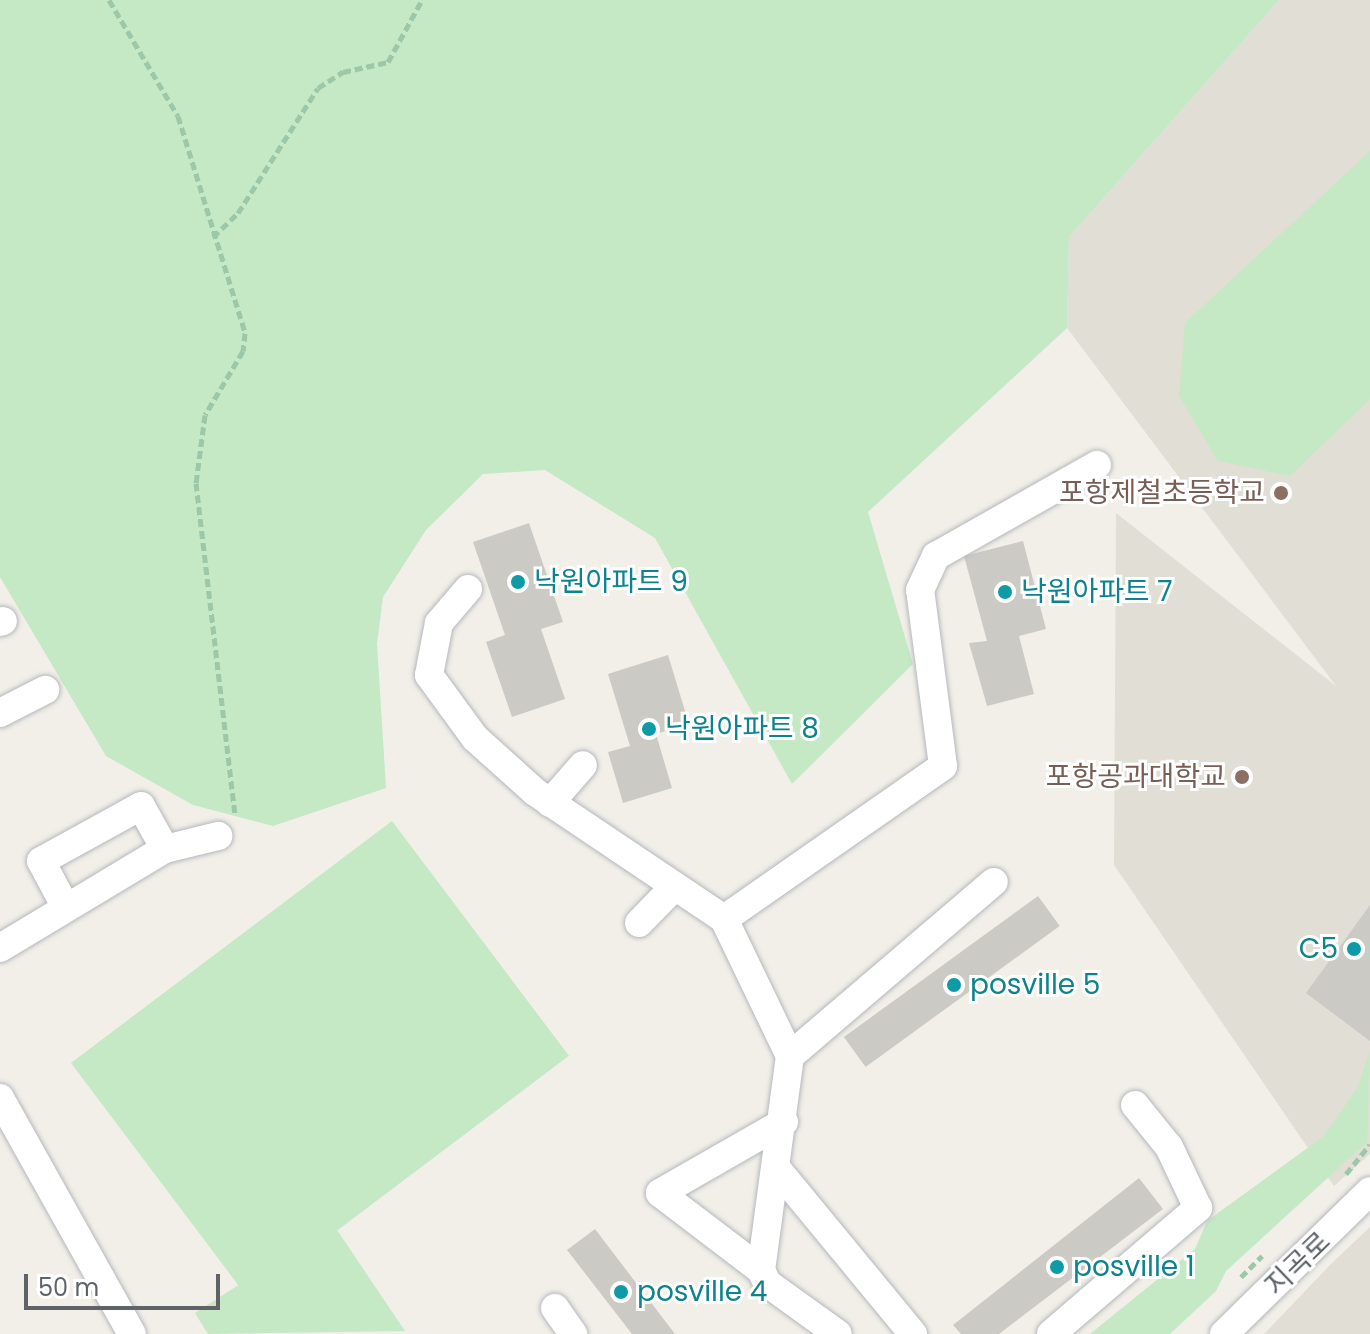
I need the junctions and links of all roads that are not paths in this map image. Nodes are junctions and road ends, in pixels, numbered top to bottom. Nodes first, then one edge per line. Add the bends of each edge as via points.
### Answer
1 (1097, 465) dead end
2 (468, 589) dead end
3 (45, 690) dead end
4 (0, 713) edge
5 (583, 765) dead end
6 (550, 803) junction
7 (218, 836) road end
8 (165, 849) junction
9 (994, 882) dead end
10 (673, 888) junction
11 (64, 904) junction
12 (724, 919) junction
13 (639, 923) dead end
14 (0, 948) edge
15 (790, 1056) junction
16 (0, 1098) edge
17 (1135, 1105) dead end
18 (784, 1122) junction
19 (777, 1169) junction
20 (1370, 1191) edge
21 (761, 1270) junction
22 (555, 1308) dead end
23 (132, 1334) edge
24 (573, 1334) edge
25 (838, 1334) edge
26 (913, 1334) edge
27 (1051, 1334) edge
28 (1224, 1334) edge

1 - 12 street via 936,556 920,590 943,766
2 - 6 street via 439,623 429,675 475,738
3 - 4 street
5 - 6 street
6 - 10 street
7 - 8 street
8 - 11 street
8 - 11 street via 141,806 41,861
9 - 15 street
10 - 12 street
10 - 13 street
11 - 14 street
12 - 15 street
15 - 18 street
16 - 23 street
17 - 27 street via 1169,1147 1198,1208
18 - 19 street
18 - 21 street via 660,1193
19 - 21 street
19 - 26 street
20 - 28 street, 지곡로
21 - 25 street via 767,1283
22 - 24 street

